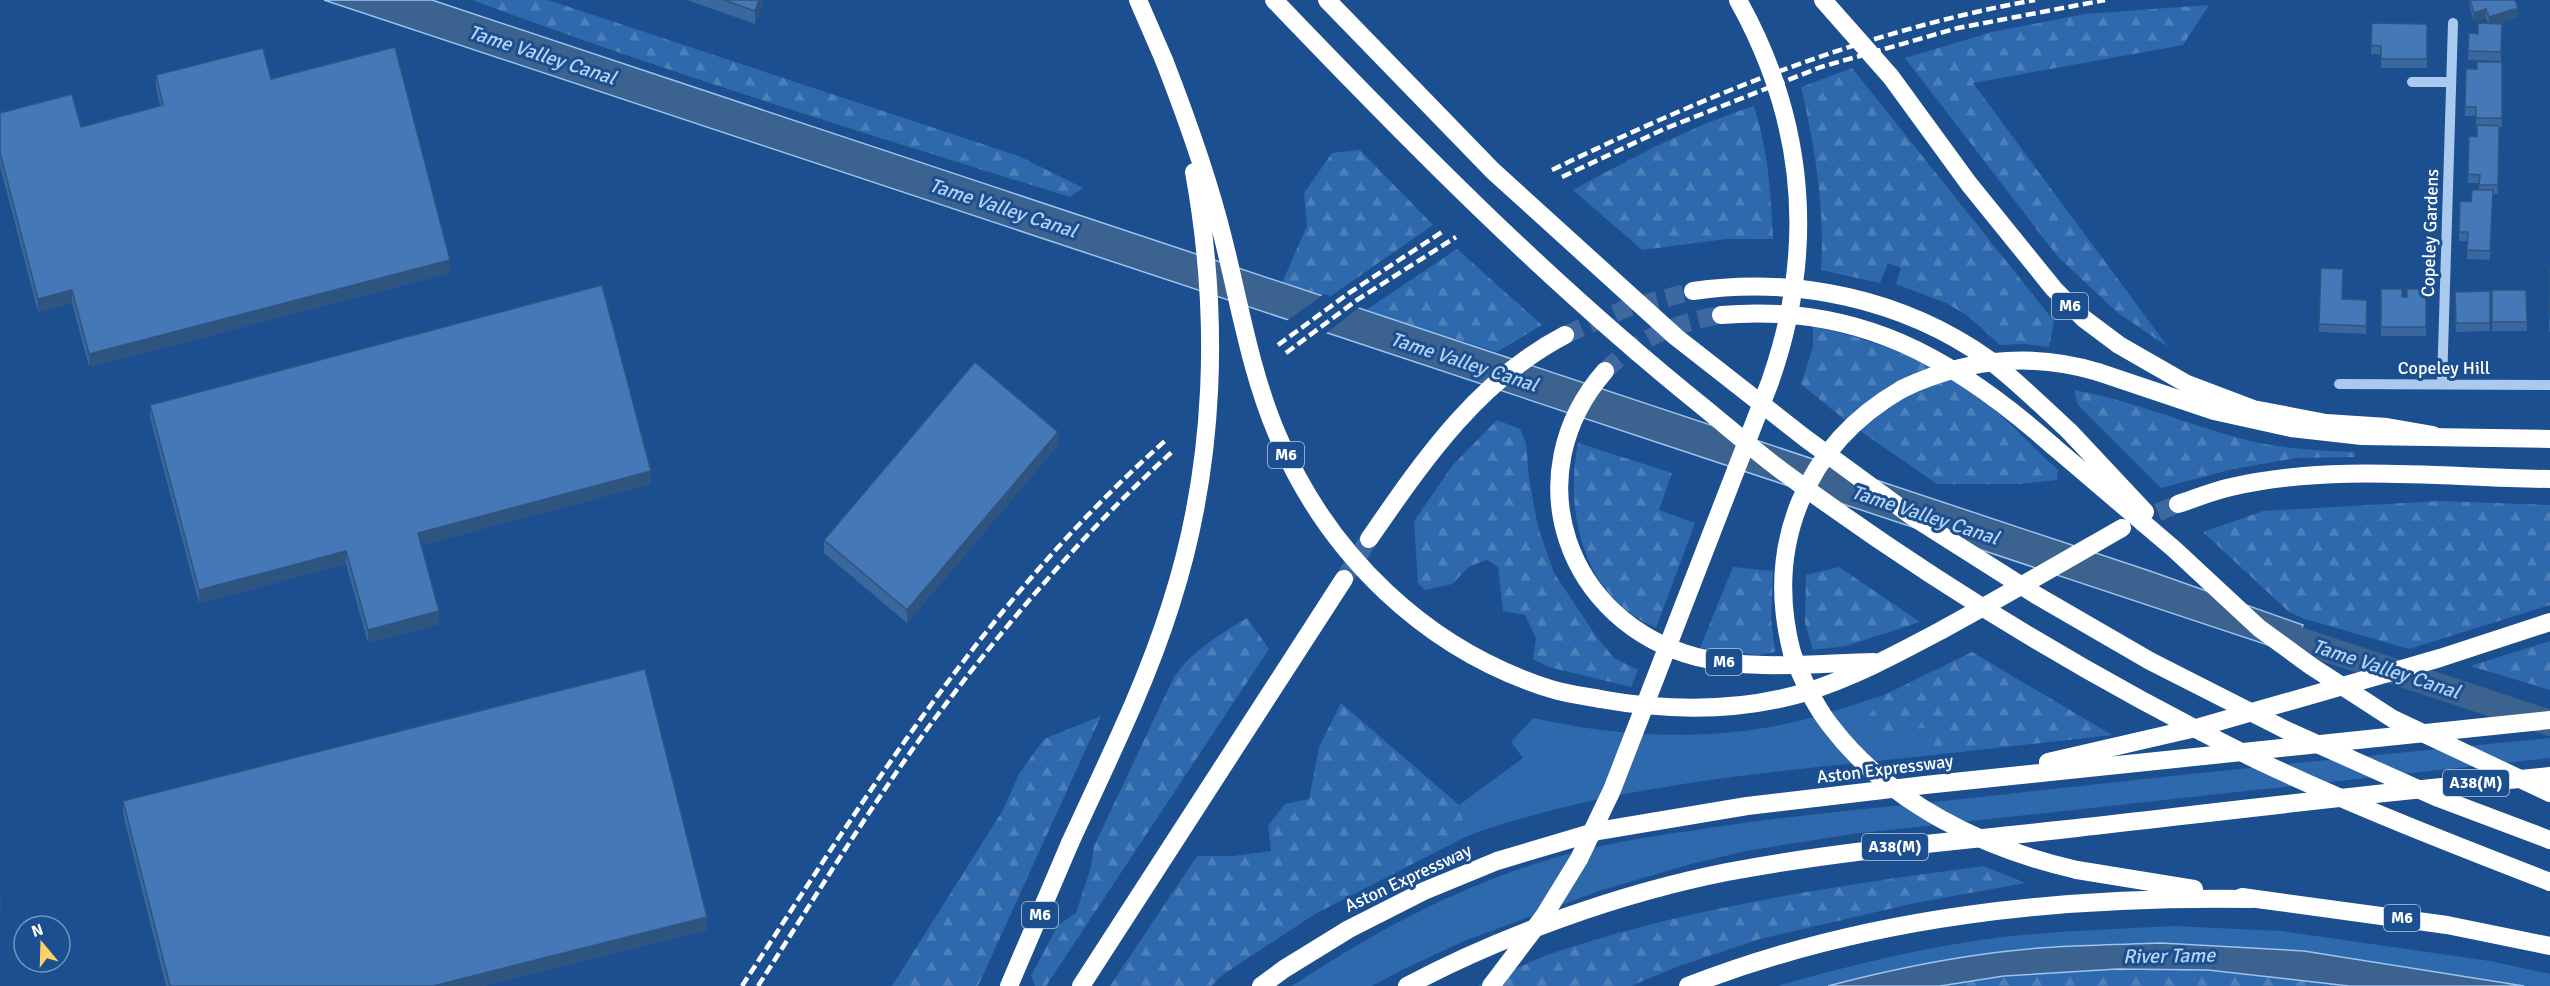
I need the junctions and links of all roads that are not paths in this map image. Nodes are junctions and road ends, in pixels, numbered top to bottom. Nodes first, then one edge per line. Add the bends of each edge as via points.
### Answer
1 (1138, 0) edge
2 (1274, 0) edge
3 (1327, 0) edge
4 (1737, 0) edge
5 (1823, 0) edge
6 (2453, 23) dead end
7 (1164, 60) junction
8 (2412, 82) dead end
9 (2451, 82) junction
10 (1693, 291) tunnel mouth
11 (1729, 314) tunnel mouth
12 (1565, 335) tunnel mouth
13 (1605, 371) tunnel mouth
14 (2339, 384) dead end
15 (2442, 384) junction
16 (2550, 385) edge
17 (2433, 435) junction
18 (2550, 439) edge
19 (2550, 479) edge
20 (2178, 504) tunnel mouth
21 (2122, 528) tunnel mouth
22 (1369, 539) tunnel mouth
23 (2174, 549) junction
24 (1344, 579) tunnel mouth
25 (2550, 622) edge
26 (1882, 662) junction
27 (2550, 720) edge
28 (2550, 776) edge
29 (1925, 785) junction
30 (2550, 793) edge
31 (2550, 840) edge
32 (2550, 882) edge
33 (2252, 899) junction
34 (2550, 946) edge
35 (1009, 986) edge
36 (1081, 986) edge
37 (1261, 986) edge
38 (1407, 986) edge
39 (1491, 986) edge
40 (1688, 986) edge

1 - 7 highway, M6
2 - 32 highway, bridge via 1511,241 1654,368 1780,470 1890,547 2129,693 2261,761 2421,832
3 - 31 highway, bridge via 1493,171 1676,337 1913,517 2150,661 2288,731 2436,797
4 - 39 highway, bridge via 1773,74 1795,163 1799,237 1786,332 1734,478 1612,790 1579,859 1544,916
5 - 17 highway, M6, bridge via 1891,77 1969,184 2054,289 2083,318 2119,345 2195,388 2253,409 2326,423
6 - 9 street, Copeley Gardens
7 - 26 highway, M6, bridge via 1210,190 1256,374 1286,454 1320,517 1345,551 1379,586 1449,641 1488,663 1552,689 1629,705 1744,705 1810,690
7 - 35 highway, M6, bridge via 1191,157 1207,256 1210,356 1203,456 1185,554 1159,640
8 - 9 street
9 - 15 street, Copeley Gardens
10 - 23 highway, bridge via 1780,286 1820,291 1874,304 1940,331 2007,374 2070,432
11 - 23 highway, bridge via 1783,313 1858,327 1897,341 1964,376 1993,396
12 - 22 highway via 1513,369 1471,406 1427,456
13 - 26 highway, M6 via 1585,396 1571,424 1562,454 1559,497 1574,558 1590,586 1612,611 1637,631 1696,657 1755,664
14 - 15 street, Copeley Hill
15 - 16 street, Copeley Hill
17 - 18 highway, M6
17 - 33 highway, M6, bridge via 2362,436 2271,425 2195,406 2082,367 2032,360 1998,361 1933,376 1875,406 1829,451 1800,501 1788,538 1783,576 1784,615 1792,652 1829,724 1872,769 1948,823 2022,855 2077,870
19 - 20 highway via 2321,474 2231,487
21 - 26 highway, M6
23 - 30 highway, bridge via 2259,628 2338,684 2393,719
24 - 36 highway
25 - 29 highway, bridge via 2200,727
27 - 29 highway, Aston Expressway
28 - 38 highway, A38(M), bridge via 1916,844 1725,873 1604,905 1547,925
29 - 37 highway, Aston Expressway via 1703,813 1568,839 1497,861 1424,891 1349,928
33 - 34 highway, M6 via 2447,925
33 - 40 highway via 2135,899 1930,920 1814,946

